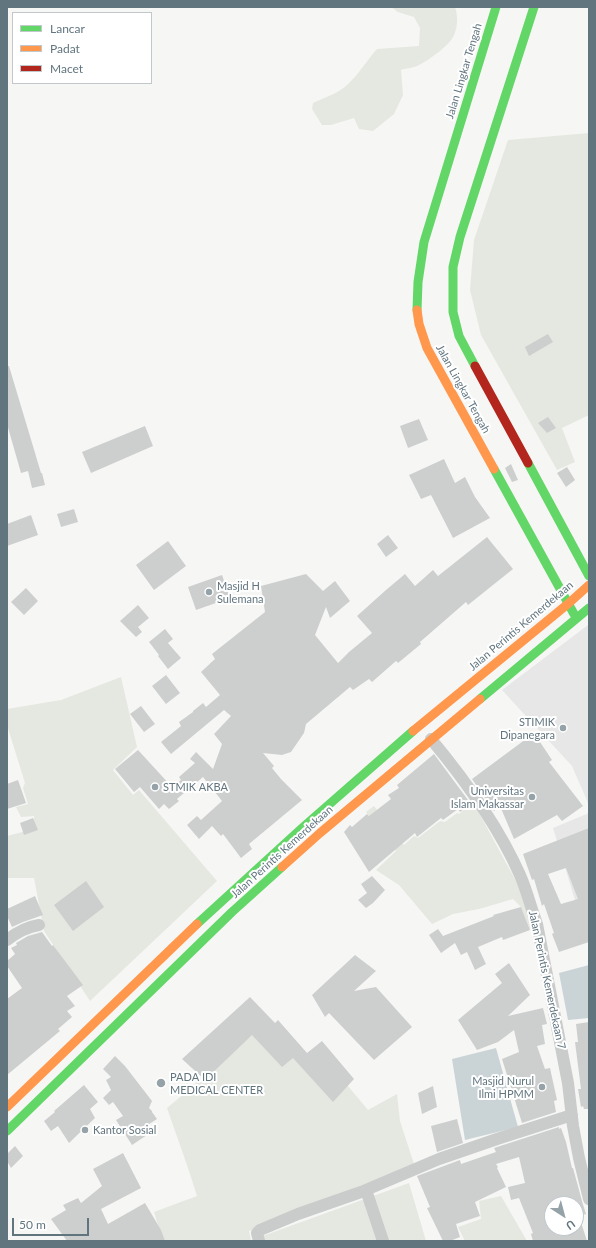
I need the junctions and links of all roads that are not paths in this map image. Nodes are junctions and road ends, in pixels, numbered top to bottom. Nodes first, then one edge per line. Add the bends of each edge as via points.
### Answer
1 (496, 7) edge
2 (534, 7) edge
3 (589, 576) edge
4 (589, 585) edge
5 (569, 603) junction
6 (589, 608) edge
7 (577, 618) junction
8 (431, 739) junction
9 (39, 925) dead end
10 (7, 940) edge
11 (7, 1107) edge
12 (572, 1115) junction
13 (7, 1131) edge
14 (366, 1190) junction
15 (589, 1199) edge
16 (259, 1241) edge
17 (383, 1241) edge

1 - 5 main road, Jalan Lingkar Tengah via 424,242 416,295 419,322 427,348
2 - 3 main road, Jalan Lingkar Tengah via 460,237 453,267 453,312 459,336
4 - 5 main road, Jalan Perintis Kemerdekaan
5 - 7 main road, Jalan Lingkar Tengah
5 - 11 main road, Jalan Perintis Kemerdekaan via 391,750 293,835
6 - 7 main road, Jalan Perintis Kemerdekaan
7 - 8 main road, Jalan Perintis Kemerdekaan
8 - 12 street, Jalan Perintis Kemerdekaan 7 via 477,799 520,875 537,924 568,1082
8 - 13 main road, Jalan Perintis Kemerdekaan via 232,912
9 - 10 street via 30,926
12 - 14 street via 439,1159
12 - 15 street, Jalan Perintis Kemerdekaan 7
14 - 16 street via 260,1230
14 - 17 street

